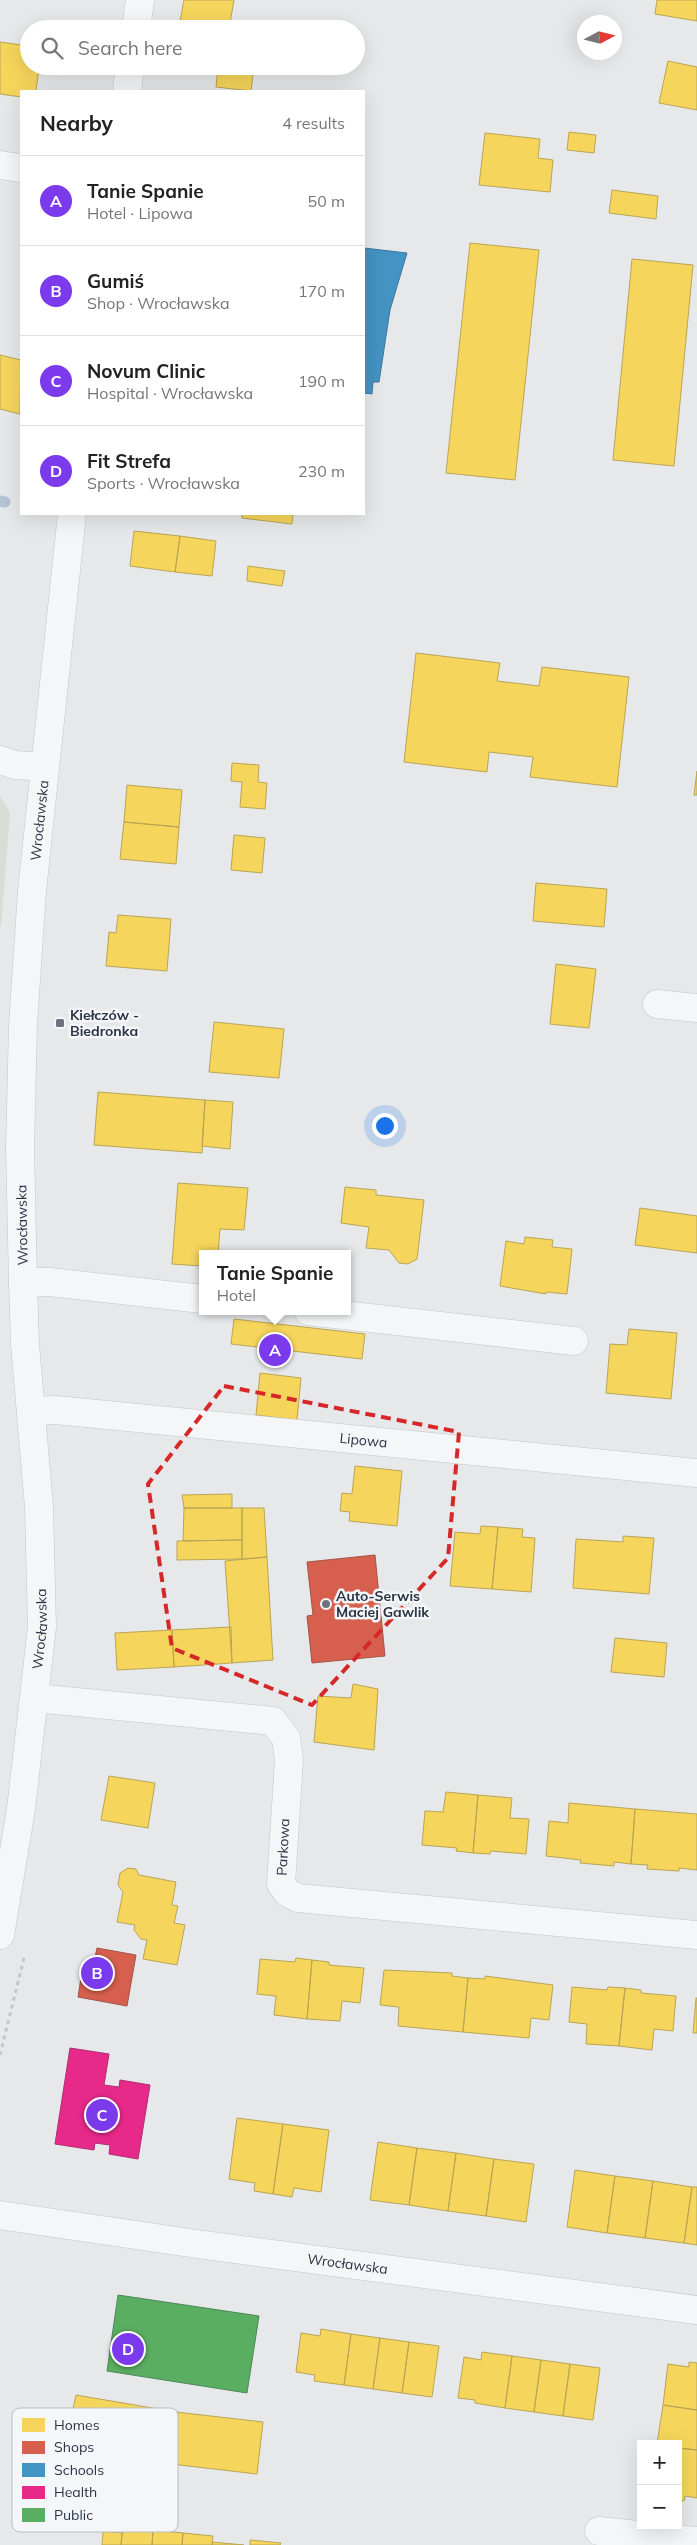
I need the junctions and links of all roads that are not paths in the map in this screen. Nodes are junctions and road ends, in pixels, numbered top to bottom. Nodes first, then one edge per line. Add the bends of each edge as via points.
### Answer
1 (140, 0) edge
2 (137, 20) edge
3 (129, 75) edge
4 (127, 90) edge
5 (0, 165) edge
6 (20, 168) edge
7 (72, 515) edge
8 (0, 760) edge
9 (45, 767) junction
10 (656, 1004) dead end
11 (697, 1008) edge
12 (11, 1078) edge
13 (23, 1282) junction
14 (199, 1299) edge
15 (343, 1315) edge
16 (574, 1341) dead end
17 (30, 1411) junction
18 (697, 1473) edge
19 (35, 1698) junction
20 (1, 1930) edge
21 (697, 1935) edge
22 (0, 2215) edge
23 (697, 2310) edge
24 (599, 2531) dead end
25 (697, 2541) edge

1 - 2 street
3 - 4 street
5 - 6 street
7 - 9 street, Wrocławska
8 - 9 street via 15,765
9 - 12 street, Wrocławska via 27,958
10 - 11 street
12 - 13 street, Wrocławska via 20,1149
13 - 14 street via 50,1282
13 - 17 street, Wrocławska
15 - 16 street
17 - 18 street, Lipowa via 56,1410
17 - 19 street, Wrocławska via 42,1564 42,1627
19 - 20 street, Wrocławska
19 - 21 street, Parkowa via 273,1721 286,1738 289,1760 281,1884 298,1898
22 - 23 street, Wrocławska
24 - 25 street

